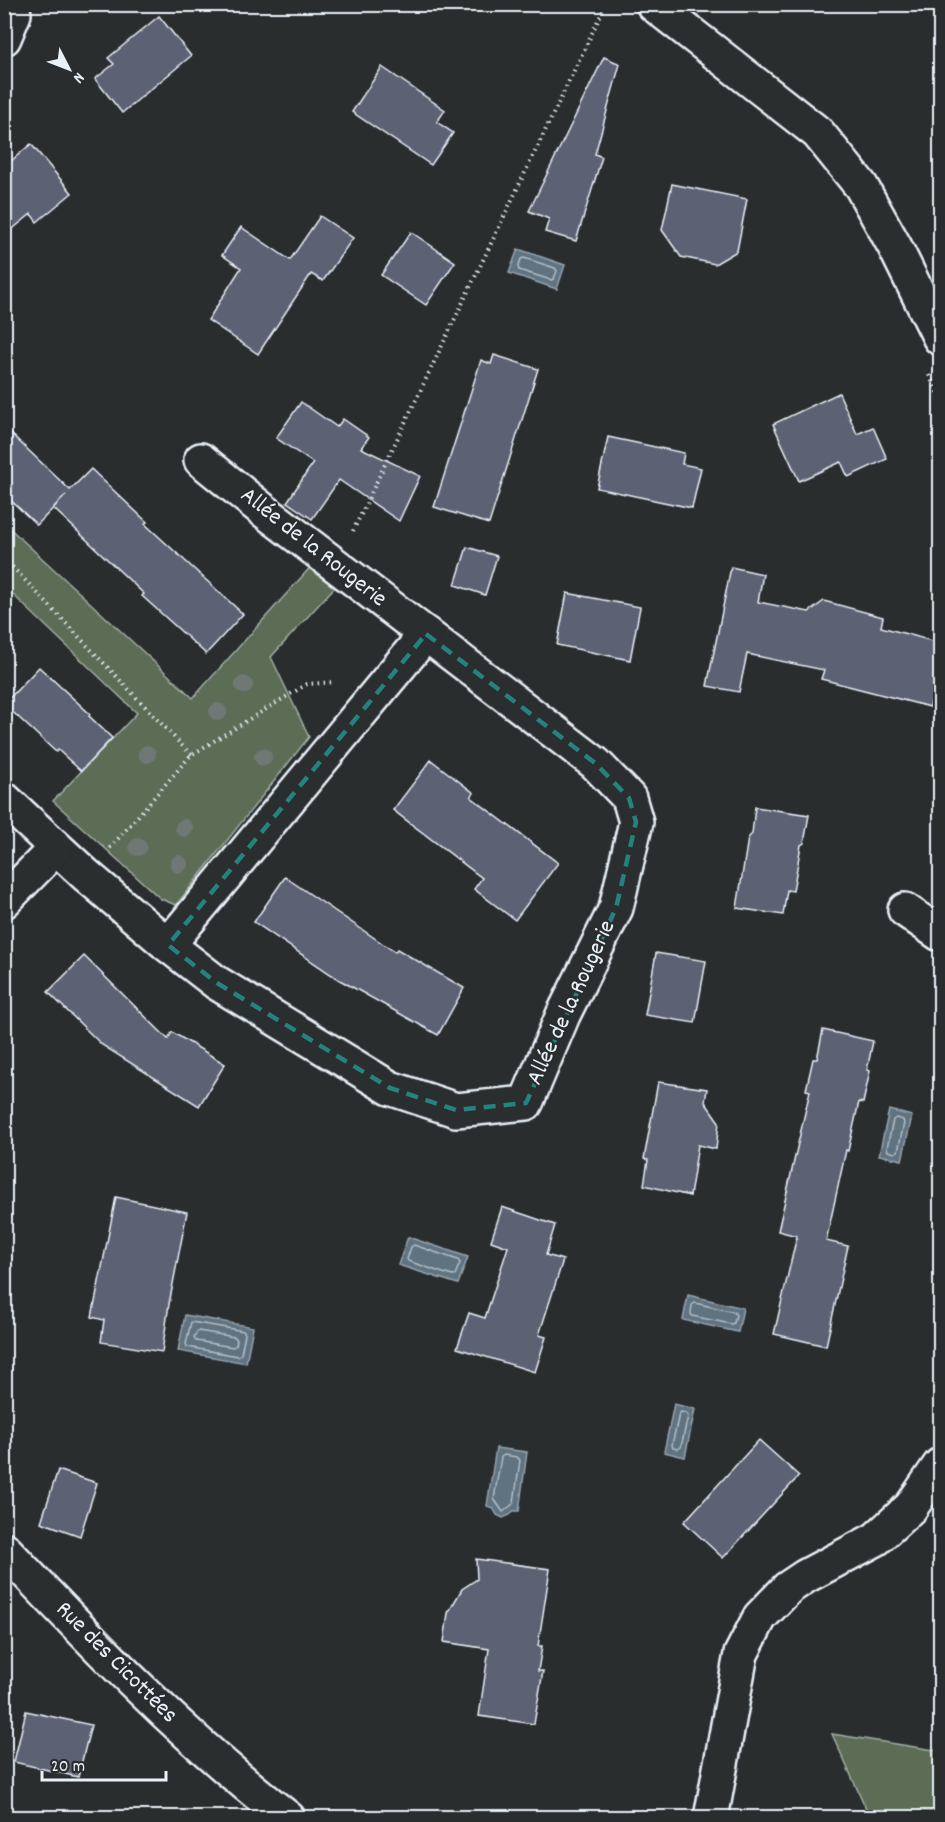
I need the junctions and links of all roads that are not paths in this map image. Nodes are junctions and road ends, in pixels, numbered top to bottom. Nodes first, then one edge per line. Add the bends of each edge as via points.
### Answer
1 (653, 4) edge
2 (940, 338) edge
3 (201, 460) dead end
4 (426, 634) junction
5 (4, 799) edge
6 (56, 848) junction
7 (4, 901) edge
8 (905, 910) dead end
9 (940, 934) edge
10 (168, 945) junction
11 (940, 1465) edge
12 (10, 1565) edge
13 (288, 1818) edge
14 (711, 1818) edge

1 - 2 street via 818,133 861,186
3 - 4 street, Allée de la Rougerie
4 - 10 street
4 - 10 street, Allée de la Rougerie via 595,763 629,798 636,822 616,908 563,1015 526,1103 456,1110 390,1088 216,983
5 - 6 street, Allée de la Rougerie
6 - 7 street
6 - 10 street, Allée de la Rougerie
8 - 9 street
11 - 14 street via 911,1507 876,1539 797,1582 760,1617 741,1654
12 - 13 street, Rue des Cicottées via 150,1700

